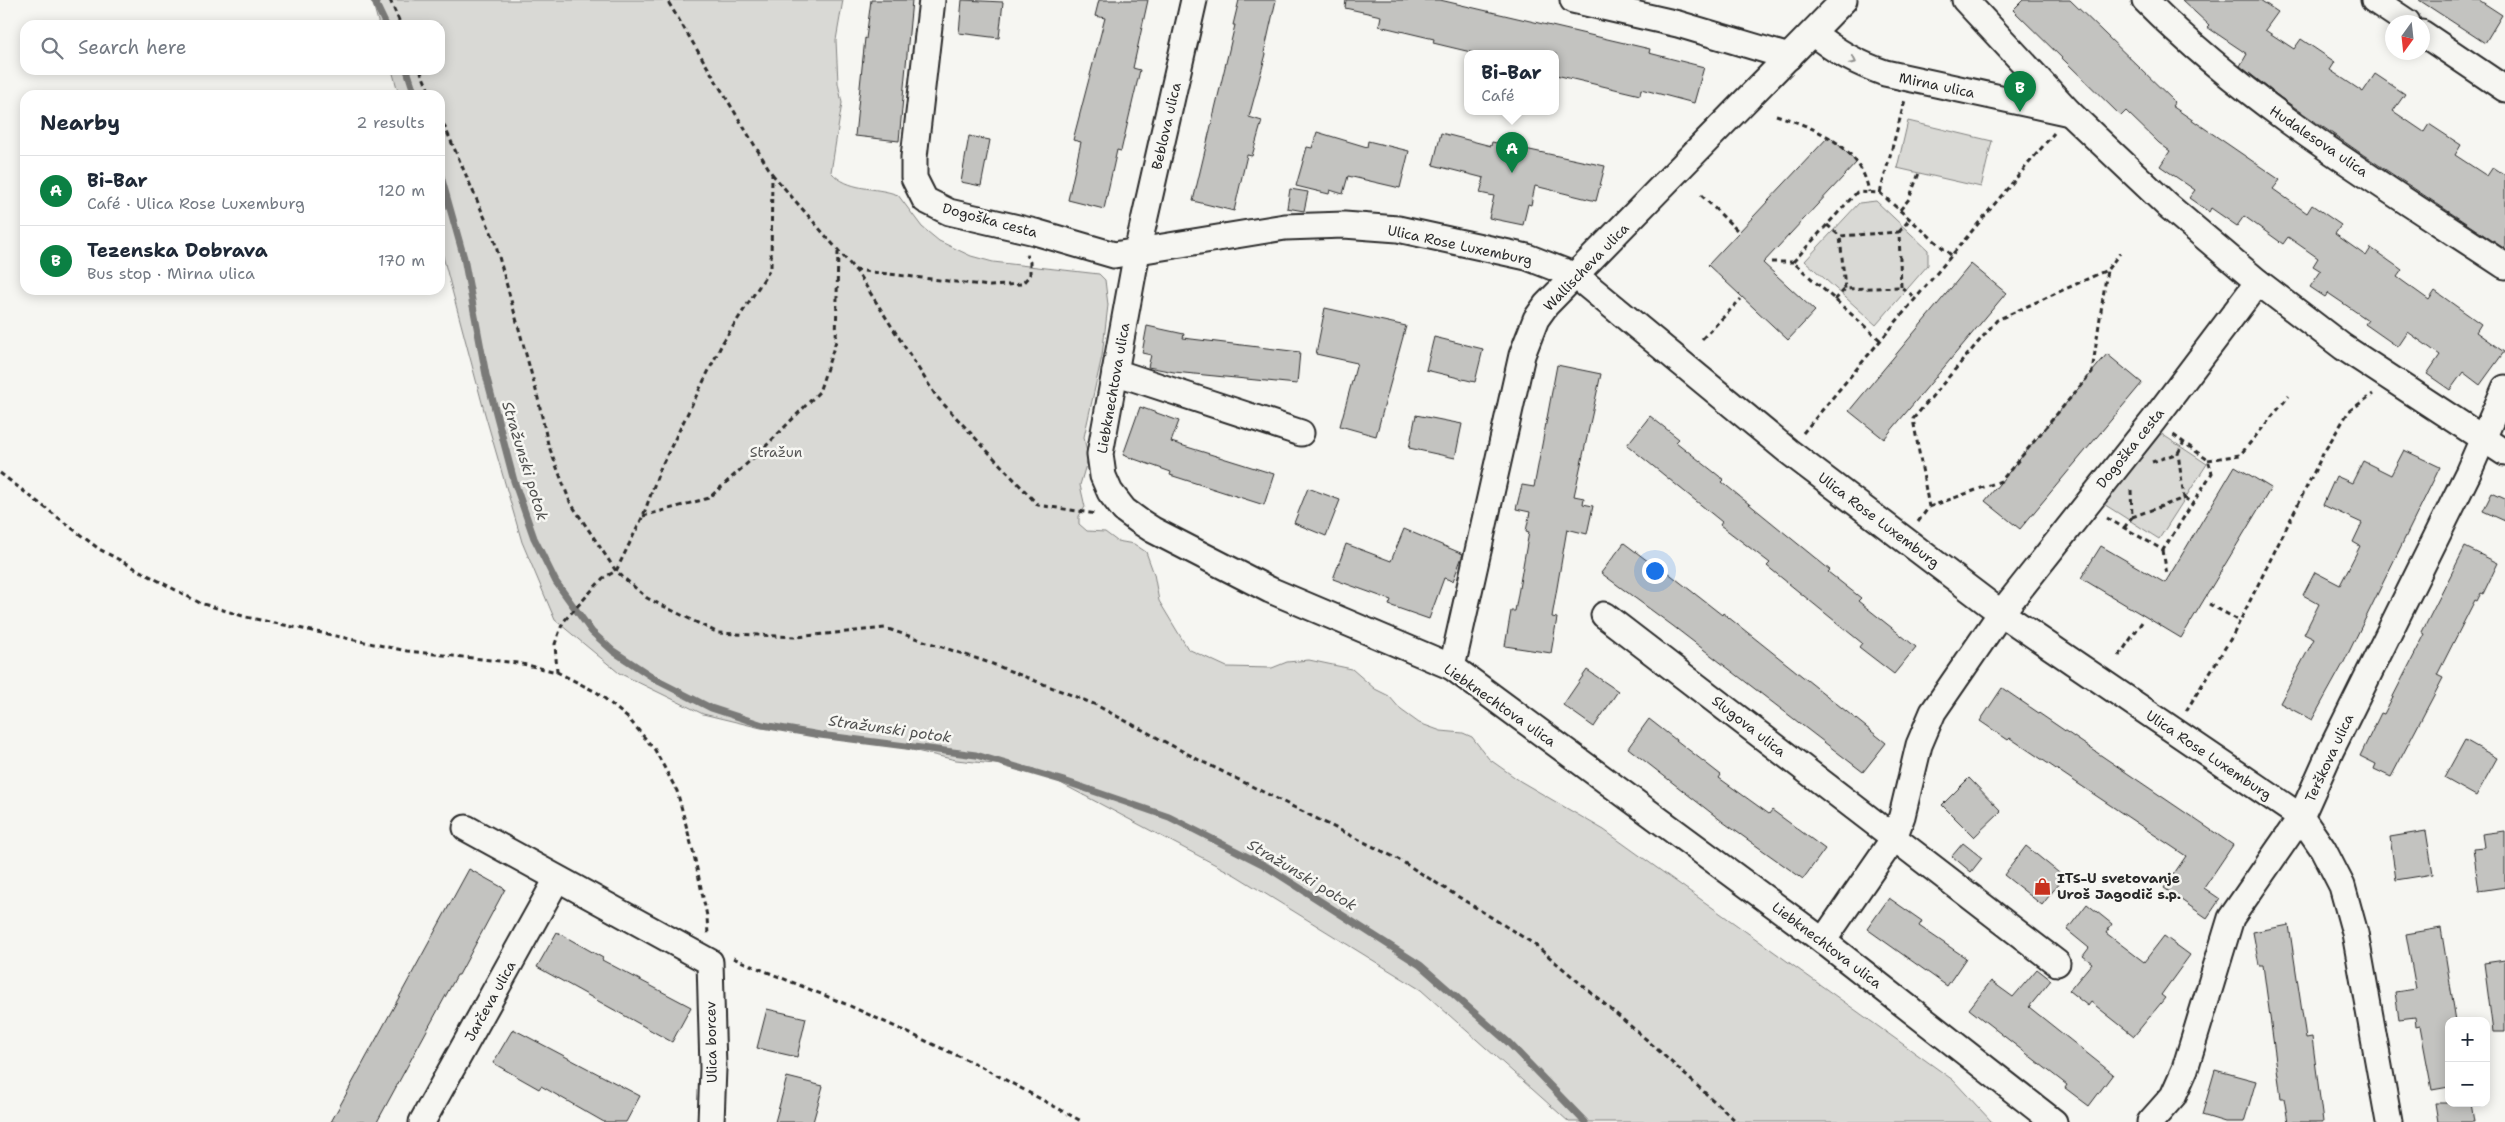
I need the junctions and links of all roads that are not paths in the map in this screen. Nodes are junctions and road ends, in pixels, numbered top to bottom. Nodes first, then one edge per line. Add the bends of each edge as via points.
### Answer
1 (932, 0) edge
2 (1194, 0) edge
3 (1572, 0) edge
4 (1844, 0) edge
5 (1966, 0) edge
6 (2145, 0) edge
7 (2374, 0) edge
8 (2396, 15) edge
9 (1813, 33) junction
10 (2430, 38) edge
11 (1789, 56) junction
12 (2505, 89) edge
13 (2070, 113) junction
14 (1137, 252) junction
15 (2505, 266) edge
16 (1576, 276) junction
17 (2258, 282) junction
18 (1115, 372) junction
19 (2505, 388) edge
20 (1301, 433) dead end
21 (2483, 439) junction
22 (2505, 453) edge
23 (2001, 613) junction
24 (1604, 615) dead end
25 (1452, 667) junction
26 (2301, 817) junction
27 (466, 828) dead end
28 (1894, 838) junction
29 (557, 879) junction
30 (1823, 941) junction
31 (2057, 963) dead end
32 (422, 1122) edge
33 (711, 1122) edge
34 (2054, 1122) edge
35 (2150, 1122) edge
36 (2389, 1122) edge

1 - 14 street, Dogoška cesta via 916,130 914,178 925,200 949,212 1114,254
2 - 14 street, Beblova ulica
3 - 11 street via 1678,24
4 - 9 street, Wallischeva ulica
5 - 13 street
6 - 15 street, Hudalesova ulica via 2213,64 2262,103
7 - 8 street
9 - 11 street, Wallischeva ulica
9 -> 13 street, Mirna ulica via 1833,50 1885,74
10 - 12 street
11 - 16 street, Wallischeva ulica
13 - 17 street via 2167,205
14 - 16 street, Ulica Rose Luxemburg via 1285,227 1344,225 1398,229 1528,257
14 - 18 street, Liebknechtova ulica
16 - 23 street, Ulica Rose Luxemburg via 1788,451
16 - 25 street, Wallischeva ulica via 1536,319 1522,355
17 - 21 street via 2343,347
17 - 23 street, Dogoška cesta
18 - 20 street
18 - 25 street, Liebknechtova ulica via 1100,454 1103,476 1124,510 1153,530 1270,590
19 - 21 street, Terškova ulica
21 - 22 street
21 - 26 street, Terškova ulica
23 - 26 street, Ulica Rose Luxemburg
23 - 28 street via 1933,712 1919,745
24 - 28 street, Slugova ulica
25 - 30 street, Liebknechtova ulica
26 - 35 street, Terškova ulica via 2231,918 2185,1070 2173,1096
26 - 36 street, Ulica Rose Luxemburg via 2323,849 2342,886 2355,933
27 - 29 street
28 - 30 street
28 - 31 street, Slugova ulica
29 - 32 street, Jarčeva ulica
29 - 33 street, Ulica borcev via 710,962
30 - 34 street, Liebknechtova ulica

